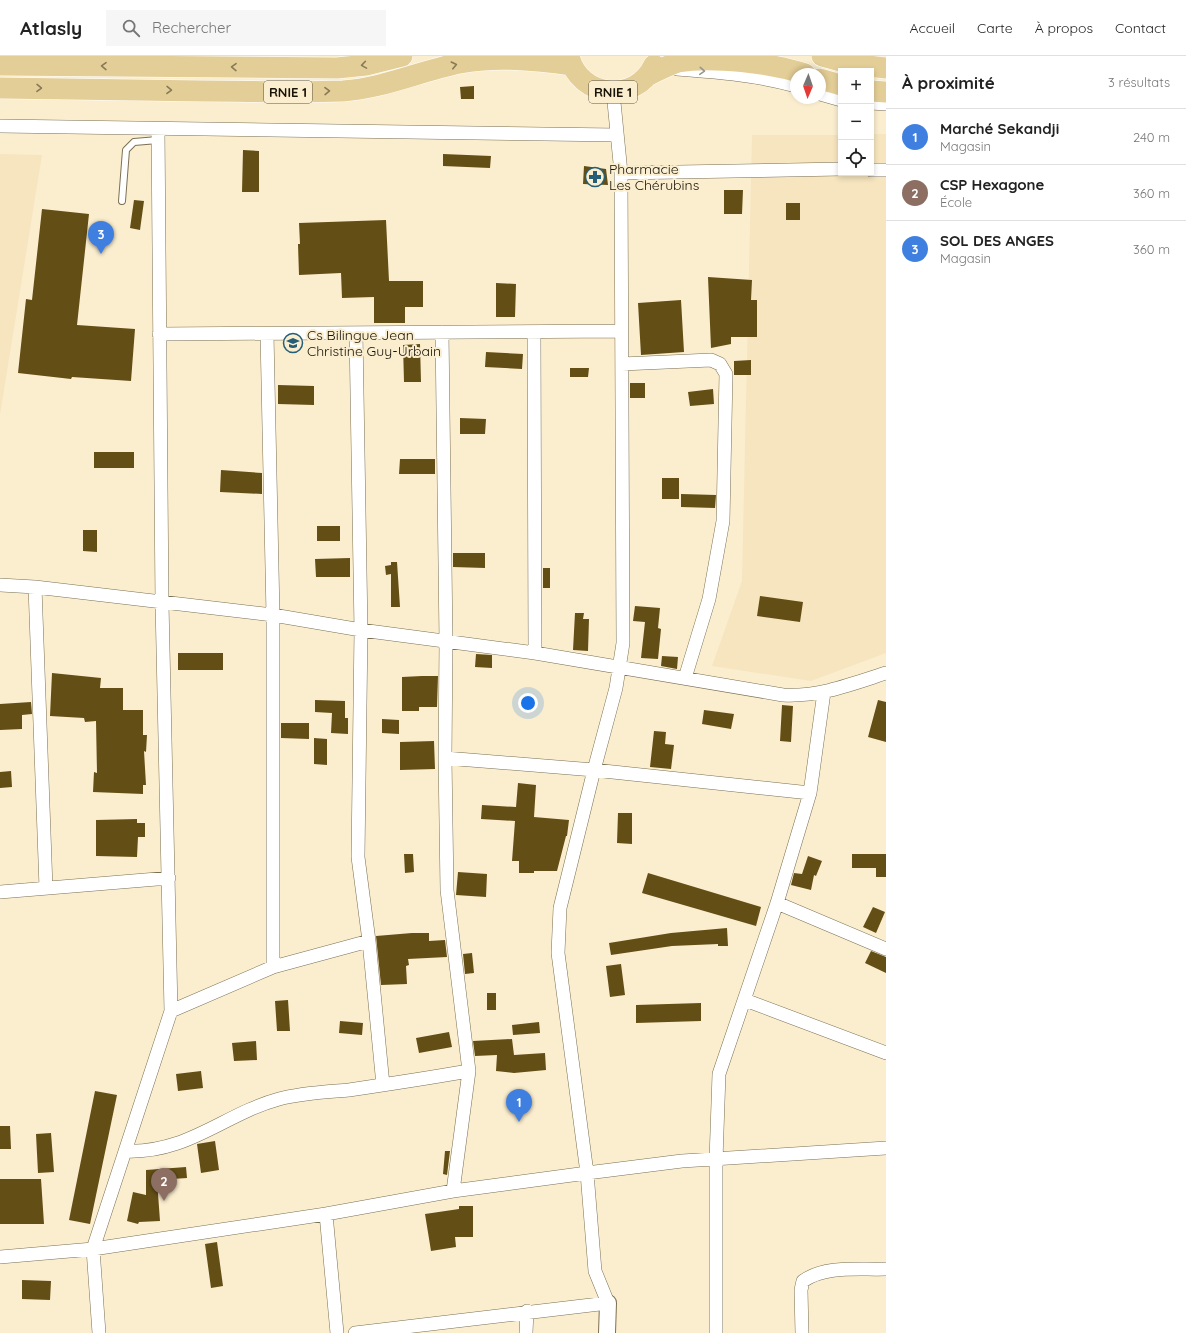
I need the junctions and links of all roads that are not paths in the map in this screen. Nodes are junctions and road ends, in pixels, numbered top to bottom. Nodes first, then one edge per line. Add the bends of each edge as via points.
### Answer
1 (402, 56) edge
2 (822, 56) edge
3 (570, 61) edge
4 (0, 65) edge
5 (655, 67) edge
6 (886, 68) edge
7 (790, 70) edge
8 (826, 81) edge
9 (790, 84) edge
10 (838, 84) edge
11 (0, 88) edge
12 (874, 91) edge
13 (613, 92) junction
14 (886, 92) edge
15 (826, 96) edge
16 (838, 99) edge
17 (874, 103) edge
18 (886, 104) edge
19 (0, 126) edge
20 (158, 134) junction
21 (616, 135) junction
22 (838, 170) edge
23 (874, 170) edge
24 (886, 170) edge
25 (621, 173) junction
26 (122, 201) dead end
27 (621, 331) junction
28 (442, 332) junction
29 (534, 332) junction
30 (356, 333) junction
31 (159, 334) junction
32 (267, 334) junction
33 (622, 364) junction
34 (0, 585) edge
35 (35, 587) junction
36 (162, 603) junction
37 (273, 615) junction
38 (361, 630) junction
39 (446, 641) junction
40 (535, 653) junction
41 (620, 666) junction
42 (886, 673) edge
43 (685, 678) junction
44 (824, 692) junction
45 (445, 758) junction
46 (594, 770) junction
47 (810, 793) junction
48 (169, 878) junction
49 (46, 888) junction
50 (0, 892) edge
51 (777, 903) junction
52 (369, 941) junction
53 (886, 949) edge
54 (273, 967) junction
55 (745, 1000) junction
56 (171, 1011) junction
57 (886, 1053) edge
58 (469, 1071) junction
59 (382, 1085) junction
60 (886, 1148) edge
61 (125, 1151) junction
62 (716, 1160) junction
63 (587, 1173) junction
64 (453, 1191) junction
65 (326, 1214) junction
66 (92, 1249) junction
67 (0, 1257) edge
68 (886, 1270) edge
69 (608, 1303) junction
70 (527, 1311) junction
71 (432, 1328) edge
72 (99, 1333) edge
73 (337, 1333) edge
74 (355, 1333) edge
75 (526, 1333) edge
76 (607, 1333) edge
77 (716, 1333) edge
78 (802, 1333) edge

1 -> 4 highway, RNIE 1 via 366,65 338,68
2 - 6 highway via 851,64
11 -> 3 highway, RNIE 1 via 286,92 343,90 372,88 462,63 487,60
3 - 13 highway, RNIE 1 via 588,85
5 - 7 highway, RNIE 1 via 704,59 740,60
5 -> 9 street via 734,73 770,78
5 - 13 highway, RNIE 1 via 635,86
8 - 10 highway
12 - 14 highway
13 - 21 street
15 - 16 street
17 - 18 street
19 - 20 street
20 - 21 street
20 - 26 lane via 134,142 126,150
20 - 31 street
21 - 25 street
22 - 25 street
23 - 24 street
25 - 27 street
27 - 29 street
27 - 33 street
28 - 29 street
28 - 30 street
28 - 39 street
29 - 40 street
30 - 32 street
30 - 38 street
31 - 32 street
31 - 36 street
32 - 37 street
33 - 41 street via 624,623
33 - 43 street via 711,360 720,364 726,374 723,521 709,599
34 - 35 street
35 - 36 street
35 - 49 street
36 - 37 street
36 - 48 street
37 - 38 street
37 - 54 street
38 - 39 street
38 - 52 street via 358,857
39 - 40 street
39 - 45 street
40 - 41 street
41 - 43 street
41 - 46 street
42 - 44 street
43 - 44 street via 784,695 800,696
44 - 47 street
45 - 46 street
45 - 58 street via 447,890
46 - 47 street
46 - 63 street via 560,908 557,935
47 - 51 street
48 - 49 street
48 - 56 street
49 - 50 street
51 - 53 street
51 - 55 street
52 - 54 street
52 - 59 street
54 - 56 street
55 - 57 street
55 - 62 street via 719,1074
56 - 61 street
58 - 59 street
58 - 64 street
59 - 61 street via 280,1098 251,1109 184,1142 143,1152
60 - 62 street
61 - 66 street
62 - 63 street via 682,1161
62 - 77 street
63 - 64 street
63 - 69 street via 595,1271
64 - 65 street
65 - 66 street
65 - 73 street
66 - 67 street
66 - 72 street
68 - 78 street via 825,1271 803,1281
69 - 70 street
69 - 76 street
70 - 71 street
70 - 75 street
71 - 74 street

